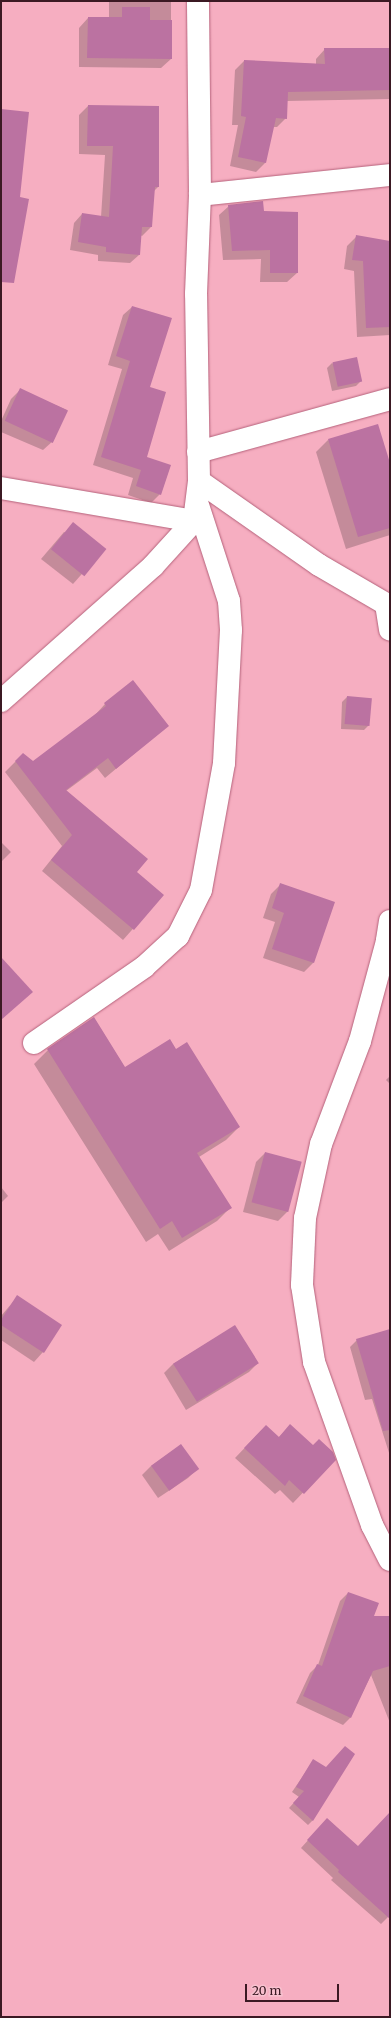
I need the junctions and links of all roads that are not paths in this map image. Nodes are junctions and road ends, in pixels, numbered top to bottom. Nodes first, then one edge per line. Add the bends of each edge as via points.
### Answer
1 (198, 1) edge
2 (390, 175) edge
3 (200, 195) junction
4 (390, 399) edge
5 (198, 452) junction
6 (1, 488) edge
7 (197, 490) junction
8 (194, 521) junction
9 (388, 605) edge
10 (390, 630) edge
11 (1, 701) edge
12 (390, 921) edge
13 (34, 1042) dead end
14 (390, 1560) edge

1 - 3 street
2 - 3 street
3 - 5 street via 196,294
4 - 5 street
5 - 7 street
6 - 8 street
7 - 8 street
7 - 9 street
7 - 13 street via 229,601 231,630 224,763 201,890 178,936 144,967
8 - 11 street via 153,566
9 - 10 street
12 - 14 street via 360,1041 321,1144 305,1218 302,1285 314,1362 372,1525

